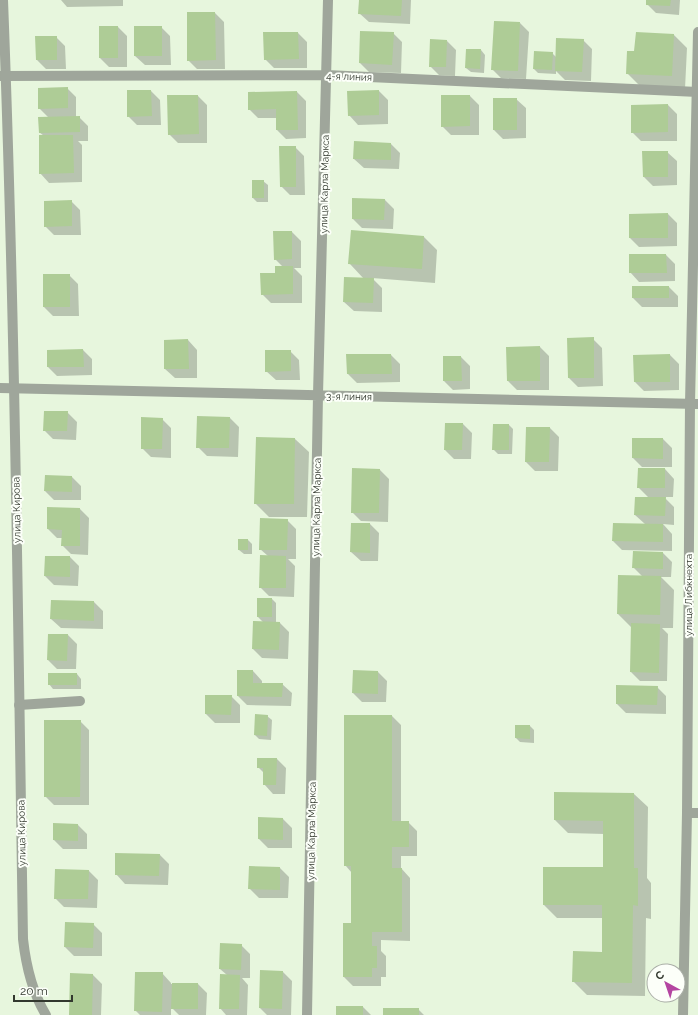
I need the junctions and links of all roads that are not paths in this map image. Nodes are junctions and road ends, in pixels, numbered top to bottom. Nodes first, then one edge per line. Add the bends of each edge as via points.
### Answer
1 (3, 0) edge
2 (328, 0) edge
3 (698, 32) edge
4 (326, 75) junction
5 (3, 76) edge
6 (697, 92) edge
7 (0, 388) edge
8 (14, 388) junction
9 (318, 395) junction
10 (694, 404) edge
11 (80, 701) dead end
12 (19, 704) junction
13 (687, 813) junction
14 (698, 813) edge
15 (46, 1015) edge
16 (307, 1015) edge
17 (683, 1015) edge

1 - 5 street, улица Кирова
2 - 4 street, улица Карла Маркса
3 - 6 street, улица Либкнехта
4 - 5 street, 4-я линия
4 - 6 street, 4-я линия
4 - 9 street, улица Карла Маркса
5 - 8 street, улица Кирова
6 - 10 street, улица Либкнехта
7 - 8 street, 3-я линия
8 - 9 street, 3-я линия
8 - 12 street, улица Кирова
9 - 10 street, 3-я линия
9 - 16 street, улица Карла Маркса
10 - 13 street, улица Либкнехта
11 - 12 street
12 - 15 street, улица Кирова via 23,939 36,996
13 - 14 street
13 - 17 street, улица Либкнехта

